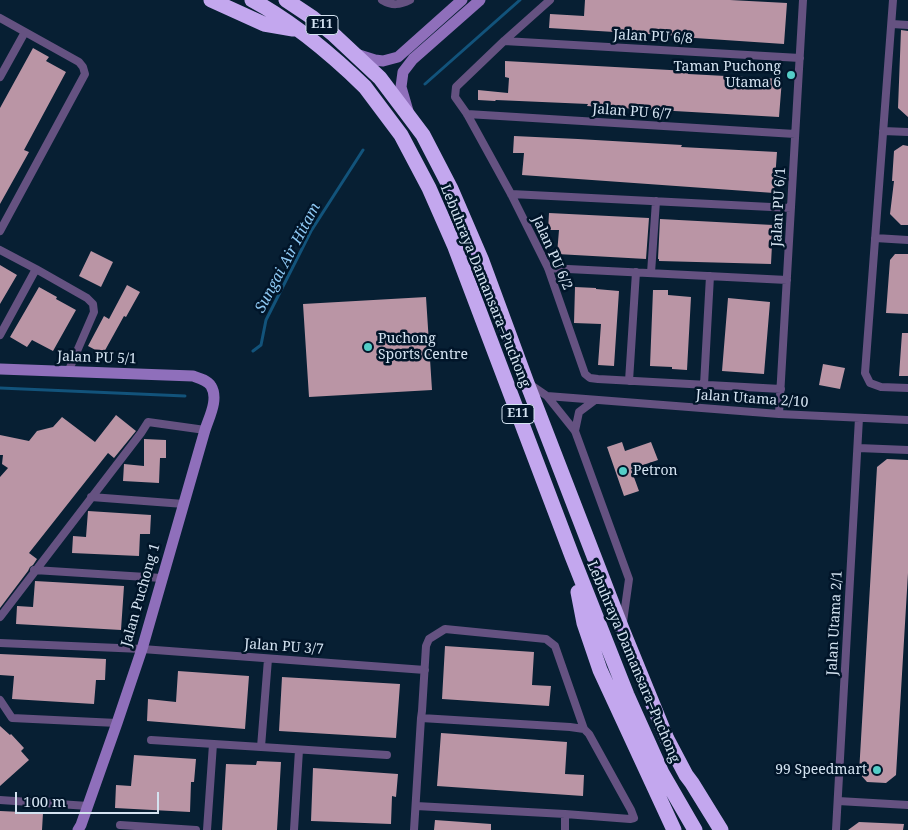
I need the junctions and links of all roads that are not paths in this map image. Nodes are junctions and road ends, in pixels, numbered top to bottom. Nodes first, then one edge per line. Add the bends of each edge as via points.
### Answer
1 (211, 0) edge
2 (252, 0) edge
3 (286, 0) edge
4 (382, 0) edge
5 (410, 0) edge
6 (462, 0) edge
7 (480, 0) edge
8 (550, 0) edge
9 (803, 0) edge
10 (893, 0) edge
11 (0, 18) edge
12 (892, 24) junction
13 (908, 25) edge
14 (297, 29) junction
15 (25, 32) junction
16 (504, 41) junction
17 (354, 53) junction
18 (800, 58) junction
19 (0, 77) edge
20 (467, 114) junction
21 (410, 117) junction
22 (883, 131) junction
23 (908, 132) edge
24 (795, 134) junction
25 (511, 194) junction
26 (656, 201) junction
27 (791, 208) junction
28 (0, 231) edge
29 (874, 238) junction
30 (908, 240) edge
31 (0, 250) edge
32 (548, 268) junction
33 (36, 269) junction
34 (636, 272) junction
35 (651, 273) junction
36 (710, 276) junction
37 (787, 280) junction
38 (0, 334) edge
39 (0, 368) edge
40 (68, 372) junction
41 (193, 376) joint
42 (629, 381) junction
43 (527, 383) junction
44 (704, 385) junction
45 (908, 388) edge
46 (781, 390) junction
47 (547, 396) junction
48 (595, 400) junction
49 (779, 414) junction
50 (859, 418) junction
51 (908, 420) edge
52 (205, 430) junction
53 (575, 432) junction
54 (858, 448) junction
55 (908, 450) edge
56 (91, 496) junction
57 (184, 504) junction
58 (572, 556) junction
59 (34, 570) junction
60 (162, 578) junction
61 (0, 616) edge
62 (622, 629) junction
63 (0, 643) edge
64 (142, 649) junction
65 (268, 658) junction
66 (425, 670) junction
67 (0, 700) edge
68 (422, 718) junction
69 (118, 723) junction
70 (584, 729) junction
71 (151, 740) dead end
72 (212, 744) junction
73 (261, 747) junction
74 (299, 750) junction
75 (387, 756) dead end
76 (692, 783) junction
77 (0, 800) edge
78 (838, 801) junction
79 (908, 805) edge
80 (88, 806) junction
81 (416, 806) junction
82 (565, 814) junction
83 (120, 826) dead end
84 (672, 826) edge
85 (78, 830) edge
86 (196, 830) edge
87 (207, 830) edge
88 (294, 830) edge
89 (414, 830) edge
90 (564, 830) edge
91 (695, 830) edge
92 (721, 830) edge
93 (733, 830) edge
94 (836, 830) edge

1 - 14 highway via 264,24
2 - 14 highway, Lebuhraya Damansara–Puchong / E11
3 - 17 highway, Lebuhraya Damansara–Puchong / E11
4 - 5 street via 399,5
6 - 17 street via 398,57 383,61
7 - 21 street via 413,59 403,72 401,88
8 - 16 street, Jalan PU 6/2
9 - 18 street, Jalan PU 6/1
10 - 12 street
11 - 15 street
12 - 13 street
12 - 22 street
14 - 58 highway, Lebuhraya Damansara–Puchong / E11 via 366,88 401,135 429,188 455,247
15 - 19 street
15 - 28 street via 79,62 85,74
16 - 18 street, Jalan PU 6/8
16 - 20 street, Jalan PU 6/2 via 456,87 454,97
17 - 21 highway, Lebuhraya Damansara–Puchong / E11 via 380,78
18 - 24 street, Jalan PU 6/1
20 - 24 street, Jalan PU 6/7
20 - 25 street, Jalan PU 6/2
21 - 43 highway, Lebuhraya Damansara–Puchong / E11 via 451,189 482,261
22 - 23 street
22 - 29 street
24 - 27 street, Jalan PU 6/1
25 - 26 street
25 - 32 street, Jalan PU 6/2
26 - 27 street
26 - 35 street
27 - 37 street, Jalan PU 6/1
29 - 30 street
29 - 45 street via 865,373 870,383 881,387
31 - 33 street
32 - 34 street
32 - 42 street, Jalan PU 6/2 via 585,374 592,378
33 - 38 street
33 - 40 street via 93,304 94,312
34 - 35 street
34 - 42 street
35 - 36 street
36 - 37 street
36 - 44 street
37 - 46 street, Jalan PU 6/1
39 - 40 street, Jalan PU 5/1
40 - 41 street, Jalan PU 5/1
41 - 52 street, Jalan Puchong 1 via 211,385 214,395
42 - 44 street, Jalan PU 6/2
43 - 47 street, Jalan Utama 2/10
43 - 62 highway, Lebuhraya Damansara–Puchong / E11
44 - 46 street, Jalan PU 6/2
46 - 49 street, Jalan PU 6/1
47 - 48 street, Jalan Utama 2/10
47 - 53 street
48 - 49 street, Jalan Utama 2/10
48 - 53 street via 580,412
49 - 50 street, Jalan Utama 2/10
50 - 51 street, Jalan Utama 2/10
50 - 54 street, Jalan Utama 2/1
52 - 56 street via 148,422
52 - 57 street, Jalan Puchong 1
53 - 62 street via 629,579
54 - 55 street
54 - 78 street, Jalan Utama 2/1
56 - 57 street
56 - 59 street
57 - 60 street, Jalan Puchong 1
58 - 84 highway via 584,623 600,670
58 - 91 highway, Lebuhraya Damansara–Puchong / E11 via 662,773
59 - 60 street
59 - 61 street
60 - 64 street, Jalan Puchong 1
62 - 76 highway, Lebuhraya Damansara–Puchong / E11 via 667,739
63 - 64 street, Jalan PU 3/7
64 - 65 street, Jalan PU 3/7
64 - 69 street, Jalan Puchong 1
65 - 66 street, Jalan PU 3/7
65 - 73 street
66 - 68 street
66 - 70 street via 429,639 445,630 546,639 556,646
67 - 69 street via 12,718
68 - 70 street
68 - 81 street
69 - 80 street, Jalan Puchong 1
70 - 82 street via 634,818
71 - 72 street
72 - 73 street
72 - 87 street
73 - 74 street
74 - 75 street
74 - 88 street
76 - 92 highway, Lebuhraya Damansara–Puchong / E11
76 - 93 highway via 707,796
77 - 80 street
78 - 79 street
78 - 94 street, Jalan Utama 2/1
80 - 85 street, Jalan Puchong 1
81 - 82 street
81 - 89 street
82 - 90 street
83 - 86 street

